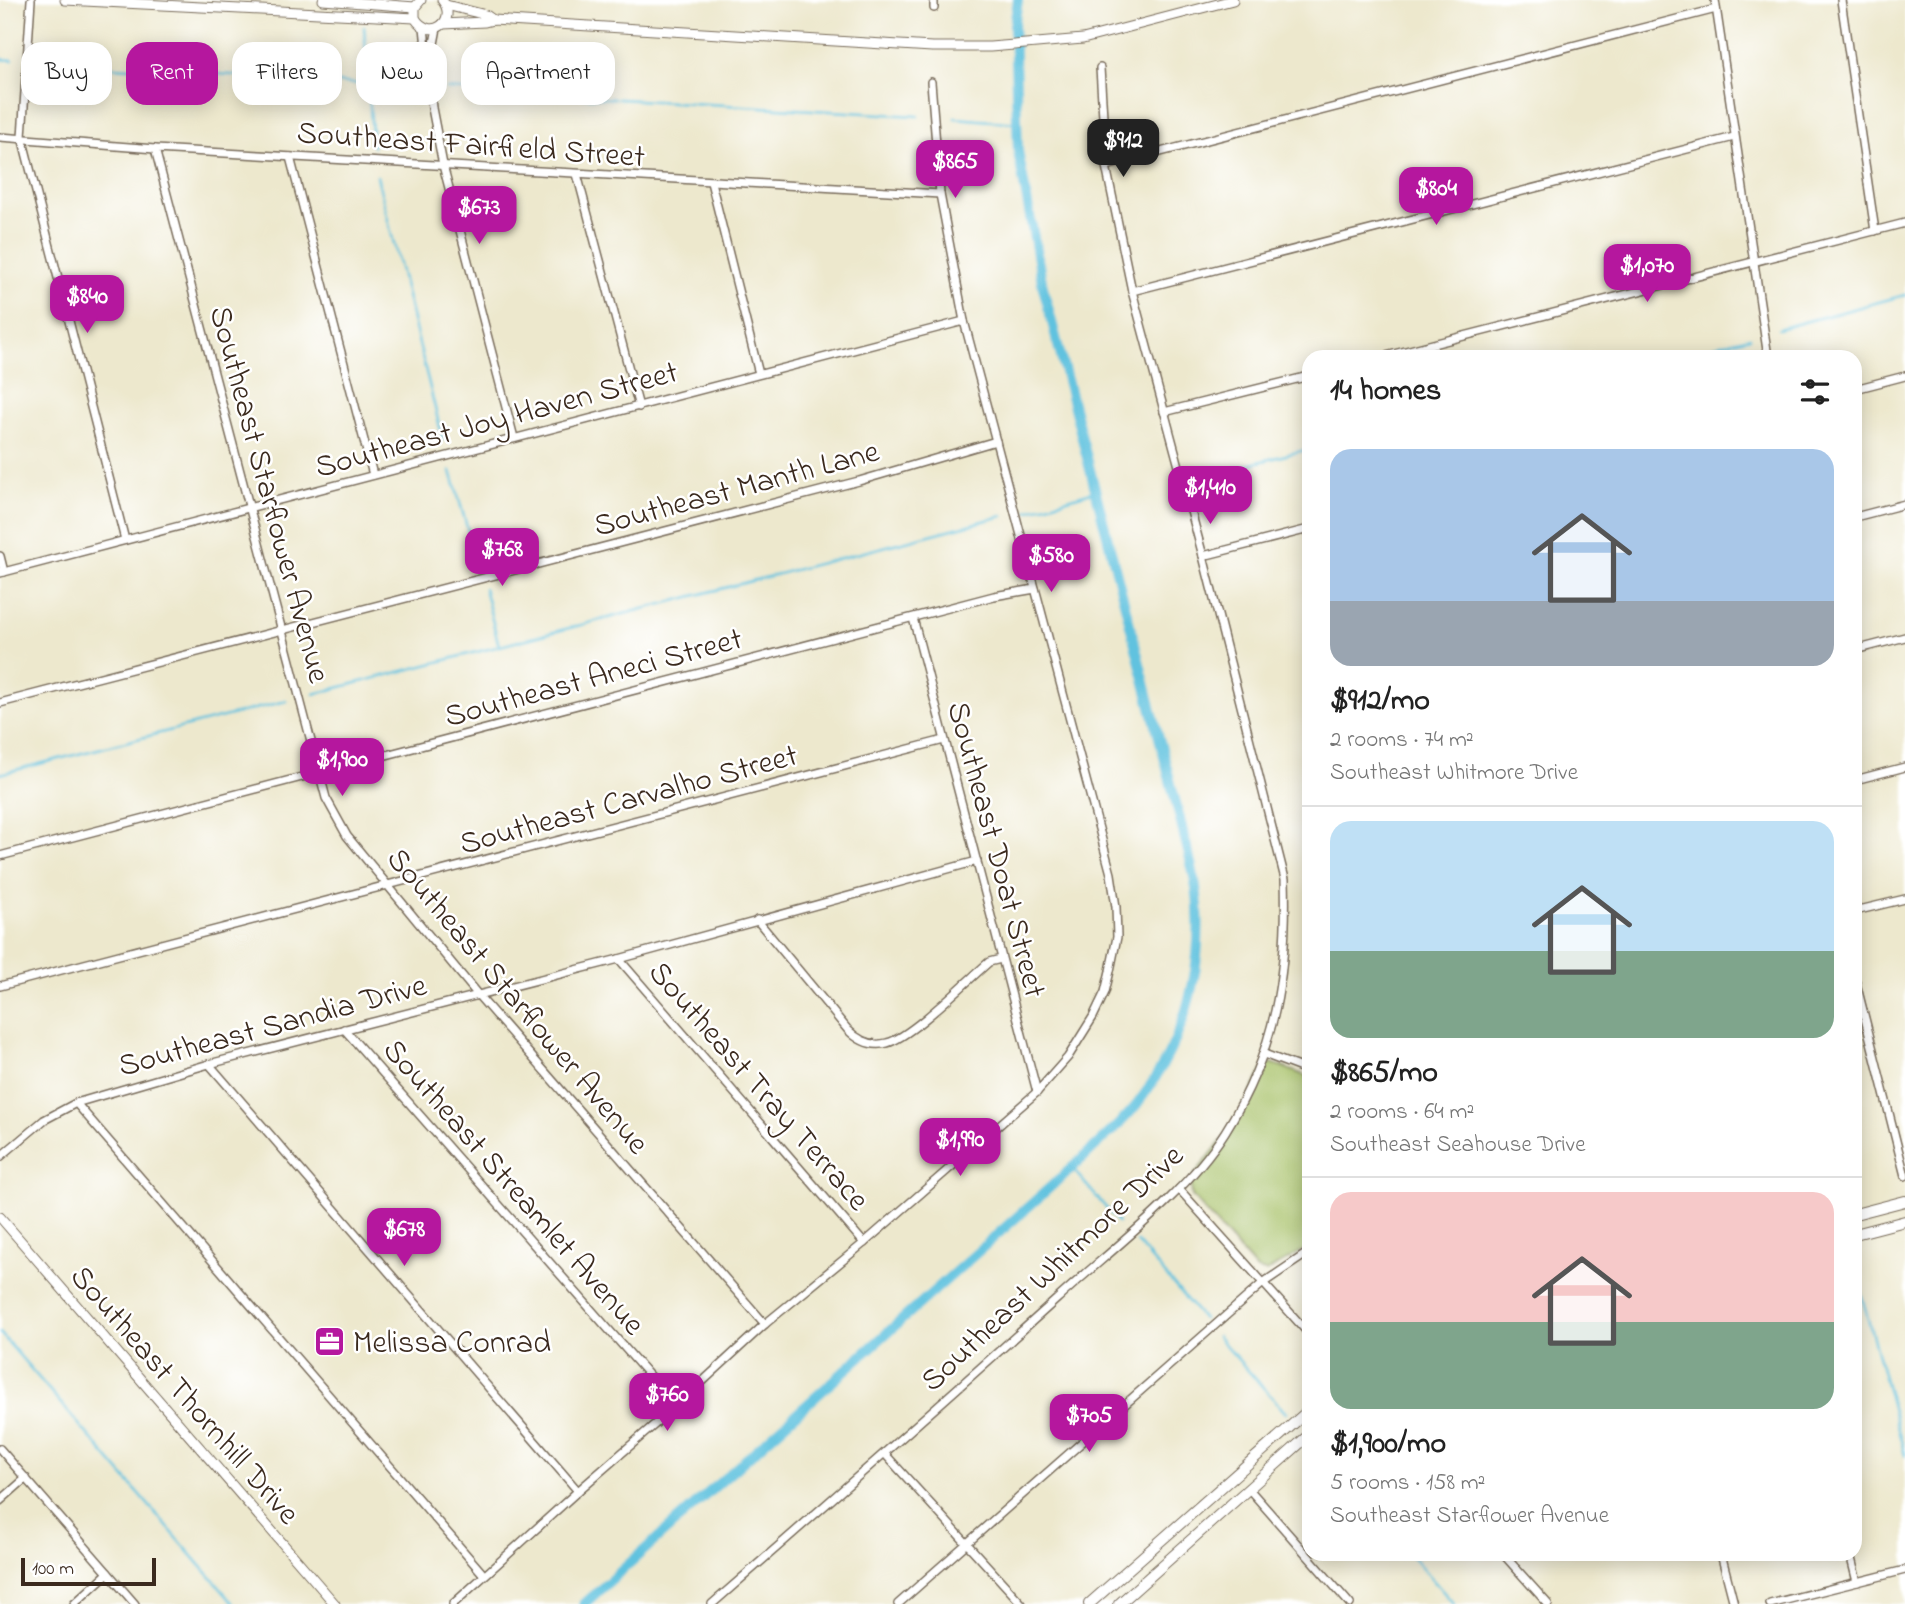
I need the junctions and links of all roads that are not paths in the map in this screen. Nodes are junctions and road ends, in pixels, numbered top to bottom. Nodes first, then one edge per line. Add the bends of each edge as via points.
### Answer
1 (31, 0) edge
2 (65, 0) edge
3 (323, 0) edge
4 (1233, 0) edge
5 (1714, 0) edge
6 (1841, 0) edge
7 (444, 3) edge
8 (417, 8) edge
9 (1716, 9) junction
10 (493, 20) junction
11 (440, 26) junction
12 (424, 27) junction
13 (424, 42) edge
14 (434, 42) edge
15 (1100, 68) dead end
16 (931, 82) dead end
17 (432, 105) edge
18 (0, 137) edge
19 (22, 137) junction
20 (1734, 137) junction
21 (155, 149) junction
22 (290, 157) junction
23 (443, 165) junction
24 (1106, 166) junction
25 (577, 174) junction
26 (711, 182) junction
27 (940, 194) junction
28 (1905, 223) edge
29 (1875, 231) junction
30 (1754, 262) junction
31 (1132, 291) junction
32 (964, 321) junction
33 (1409, 350) edge
34 (1767, 350) edge
35 (759, 374) junction
36 (1905, 376) edge
37 (1302, 378) edge
38 (1862, 387) edge
39 (639, 407) junction
40 (1164, 412) junction
41 (514, 438) junction
42 (996, 442) junction
43 (373, 475) junction
44 (1905, 504) edge
45 (250, 508) junction
46 (1862, 515) edge
47 (1302, 530) edge
48 (125, 540) junction
49 (0, 556) edge
50 (1203, 556) junction
51 (2, 573) edge
52 (1035, 589) junction
53 (914, 618) junction
54 (281, 631) junction
55 (1905, 637) edge
56 (1862, 648) edge
57 (0, 704) edge
58 (944, 740) junction
59 (1905, 767) edge
60 (318, 774) junction
61 (1862, 778) edge
62 (0, 856) edge
63 (978, 861) junction
64 (389, 886) junction
65 (1905, 899) edge
66 (1862, 909) edge
67 (757, 920) junction
68 (619, 958) junction
69 (1001, 959) junction
70 (0, 986) edge
71 (478, 995) junction
72 (1862, 1007) edge
73 (344, 1029) junction
74 (1264, 1054) junction
75 (209, 1064) junction
76 (1302, 1068) edge
77 (1037, 1092) junction
78 (76, 1103) junction
79 (0, 1157) edge
80 (1905, 1176) edge
81 (1179, 1189) junction
82 (1905, 1201) edge
83 (1862, 1212) edge
84 (0, 1217) edge
85 (1905, 1221) edge
86 (1862, 1232) edge
87 (864, 1242) junction
88 (1302, 1257) edge
89 (1263, 1283) junction
90 (765, 1324) junction
91 (1302, 1326) edge
92 (676, 1406) junction
93 (1302, 1416) edge
94 (1302, 1441) edge
95 (0, 1449) edge
96 (886, 1454) junction
97 (26, 1478) junction
98 (1249, 1489) junction
99 (578, 1491) junction
100 (0, 1501) edge
101 (1189, 1516) junction
102 (1202, 1530) junction
103 (967, 1543) junction
104 (1302, 1551) edge
105 (1310, 1561) edge
106 (1509, 1561) edge
107 (1723, 1561) edge
108 (1852, 1561) edge
109 (1905, 1570) edge
110 (108, 1573) junction
111 (484, 1575) junction
112 (1857, 1582) junction
113 (1345, 1602) edge
114 (74, 1604) edge
115 (135, 1604) edge
116 (335, 1604) edge
117 (453, 1604) edge
118 (712, 1604) edge
119 (898, 1604) edge
120 (1022, 1604) edge
121 (1089, 1604) edge
122 (1119, 1604) edge
123 (1548, 1604) edge
124 (1734, 1604) edge
125 (1770, 1604) edge

1 - 19 street
2 - 8 street
3 - 8 street
4 - 10 street via 1083,39 990,47
5 - 9 street
6 - 29 street
7 - 10 street
7 - 11 street via 448,15
8 - 12 street
9 - 20 street
9 - 24 street
10 - 11 street
11 - 12 street
11 - 14 street
12 - 13 street
15 - 24 street, Southeast Whitmore Drive
16 - 27 street
17 - 23 street
18 - 19 street, Southeast Fairfield Street
19 - 21 street, Southeast Fairfield Street
19 - 48 street
20 - 30 street
20 - 31 street
21 - 22 street, Southeast Fairfield Street
21 - 45 street, Southeast Starflower Avenue
22 - 23 street, Southeast Fairfield Street
22 - 43 street
23 - 25 street, Southeast Fairfield Street
23 - 41 street
24 - 31 street, Southeast Whitmore Drive
25 - 26 street, Southeast Fairfield Street
25 - 39 street
26 - 27 street, Southeast Fairfield Street
26 - 35 street
27 - 32 street
28 - 29 street
29 - 30 street
30 - 33 street
30 - 34 street
31 - 40 street, Southeast Whitmore Drive
32 - 35 street, Southeast Joy Haven Street
32 - 42 street
35 - 39 street, Southeast Joy Haven Street
36 - 38 street
37 - 40 street
39 - 41 street, Southeast Joy Haven Street
40 - 50 street, Southeast Whitmore Drive
41 - 43 street, Southeast Joy Haven Street
42 - 52 street
42 - 54 street, Southeast Manth Lane
43 - 45 street, Southeast Joy Haven Street
44 - 46 street
45 - 48 street, Southeast Joy Haven Street
45 - 54 street, Southeast Starflower Avenue
47 - 50 street
48 - 51 street, Southeast Joy Haven Street
49 - 51 street
50 - 74 street, Southeast Whitmore Drive via 1285,879 1279,1003
52 - 53 street, Southeast Aneci Street
52 - 77 street via 1111,874 1117,937 1105,992 1088,1028
53 - 58 street, Southeast Doat Street
53 - 60 street, Southeast Aneci Street
54 - 57 street, Southeast Manth Lane
54 - 60 street, Southeast Starflower Avenue
55 - 56 street
58 - 63 street, Southeast Doat Street
58 - 64 street, Southeast Carvalho Street
59 - 61 street
60 - 62 street, Southeast Aneci Street
60 - 64 street, Southeast Starflower Avenue via 347,836
63 - 67 street, Southeast Sandia Drive
63 - 69 street, Southeast Doat Street
64 - 70 street, Southeast Carvalho Street
64 - 71 street, Southeast Starflower Avenue
65 - 66 street
67 - 68 street, Southeast Sandia Drive
67 - 69 street via 853,1035 867,1043 884,1044 903,1037 989,962
68 - 71 street, Southeast Sandia Drive
68 - 87 street, Southeast Tray Terrace
69 - 77 street, Southeast Doat Street
71 - 73 street, Southeast Sandia Drive
71 - 90 street, Southeast Starflower Avenue
72 - 80 street
73 - 75 street, Southeast Sandia Drive
73 - 92 street, Southeast Streamlet Avenue
74 - 76 street
74 - 81 street, Southeast Whitmore Drive via 1224,1133
75 - 78 street, Southeast Sandia Drive
75 - 99 street
77 - 87 street
78 - 79 street, Southeast Sandia Drive via 44,1120
78 - 111 street
81 - 89 street
81 - 96 street, Southeast Whitmore Drive
82 - 83 main road
84 - 116 street, Southeast Thornhill Drive
85 - 86 main road
87 - 90 street
88 - 89 street
89 - 91 street
89 - 103 street
90 - 92 street
92 - 99 street
93 - 101 main road
94 - 98 main road
95 - 97 street
96 - 103 street
96 - 118 street, Southeast Whitmore Drive
97 - 100 street
97 - 110 street
98 - 102 main road
98 - 104 street
99 - 111 street
101 - 102 main road
101 - 121 main road
102 - 122 main road
103 - 119 street
103 - 120 street
105 - 113 street
106 - 123 street
107 - 124 street
108 - 112 street
109 - 112 street
110 - 114 street
110 - 115 street
111 - 117 street
112 - 125 street

